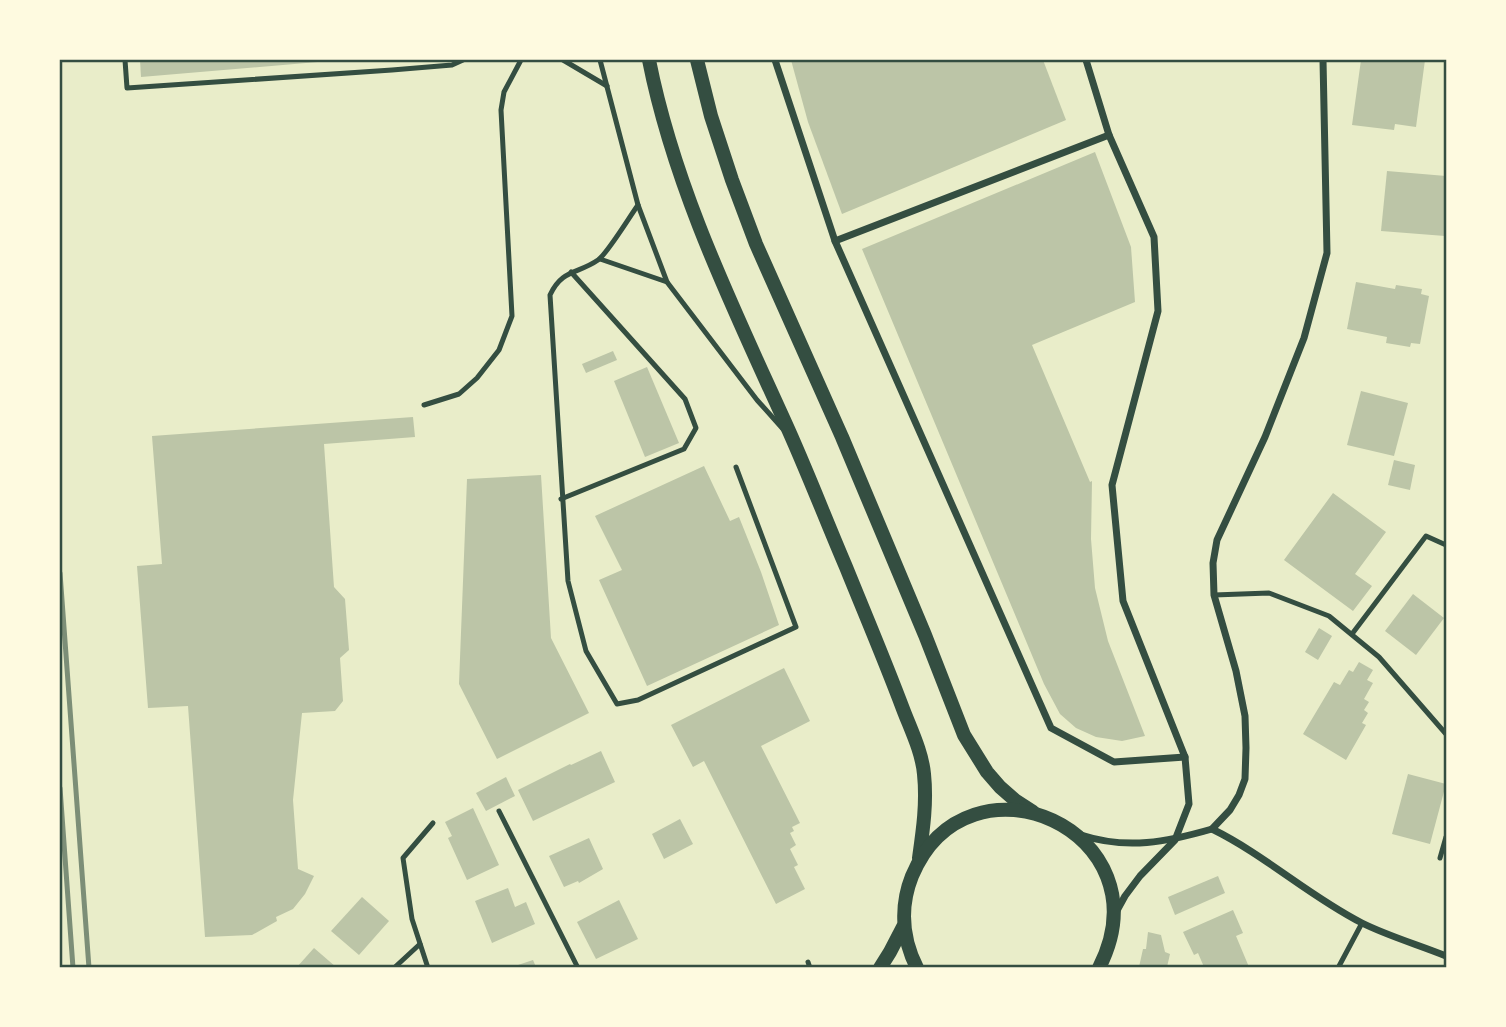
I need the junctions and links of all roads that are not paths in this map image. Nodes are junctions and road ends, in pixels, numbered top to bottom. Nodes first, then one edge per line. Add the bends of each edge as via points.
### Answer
1 (125, 60) edge
2 (405, 60) edge
3 (463, 60) edge
4 (521, 60) edge
5 (563, 60) edge
6 (600, 60) edge
7 (649, 60) edge
8 (696, 60) edge
9 (775, 60) edge
10 (1086, 60) edge
11 (1323, 60) edge
12 (405, 69) junction
13 (607, 86) junction
14 (1109, 135) junction
15 (638, 205) junction
16 (835, 242) junction
17 (600, 260) junction
18 (571, 272) junction
19 (667, 282) junction
20 (424, 405) dead end
21 (794, 442) junction
22 (736, 467) dead end
23 (561, 499) junction
24 (1447, 545) edge
25 (1214, 595) junction
26 (1352, 634) junction
27 (1447, 734) edge
28 (1185, 757) junction
29 (499, 811) dead end
30 (1033, 812) junction
31 (433, 823) dead end
32 (1212, 830) junction
33 (1077, 834) junction
34 (1447, 837) edge
35 (1175, 839) junction
36 (919, 858) junction
37 (1440, 858) dead end
38 (1114, 916) junction
39 (1362, 923) junction
40 (903, 927) junction
41 (420, 944) junction
42 (1447, 956) edge
43 (394, 968) edge
44 (428, 968) edge
45 (578, 968) edge
46 (880, 968) edge
47 (917, 968) edge
48 (1099, 968) edge
49 (1338, 968) edge

1 - 12 lane via 127,88
2 - 12 lane
3 - 12 lane
4 - 20 lane via 504,92 501,110 512,316 499,350 477,378 459,394
5 - 13 lane
6 - 13 lane
7 - 21 main road via 699,228
8 - 30 main road via 756,244 847,449 964,736 993,779
9 - 16 street
10 - 14 street
11 - 25 street via 1326,253 1304,338 1217,540
13 - 15 lane
14 - 16 street
14 - 28 street via 1154,236 1158,311 1112,485 1123,601
15 - 17 lane
15 - 19 lane
16 - 28 street via 1051,728 1114,762
17 - 18 lane
17 - 19 lane
18 - 23 lane via 555,283 550,295
18 - 23 lane via 685,399 696,428 684,449
19 - 21 lane
21 - 36 main road via 917,747 926,793
22 - 23 lane via 796,627 638,700 617,704 586,650 568,581
24 - 26 lane via 1426,537
25 - 26 lane via 1269,593 1329,615
25 - 32 street via 1245,716 1245,779 1230,810
26 - 27 lane via 1380,657
28 - 35 street via 1189,804
29 - 45 lane
30 - 33 main road
30 - 36 main road via 1007,809 957,822
31 - 41 lane via 403,858
32 - 35 street
32 - 39 street
33 - 35 street via 1125,844
33 - 38 main road via 1104,871
34 - 37 lane
35 - 38 street via 1140,876
36 - 40 main road via 906,891
38 - 48 main road via 1112,936
39 - 42 street
39 - 49 lane
40 - 46 main road
40 - 47 main road
41 - 43 lane
41 - 44 lane

